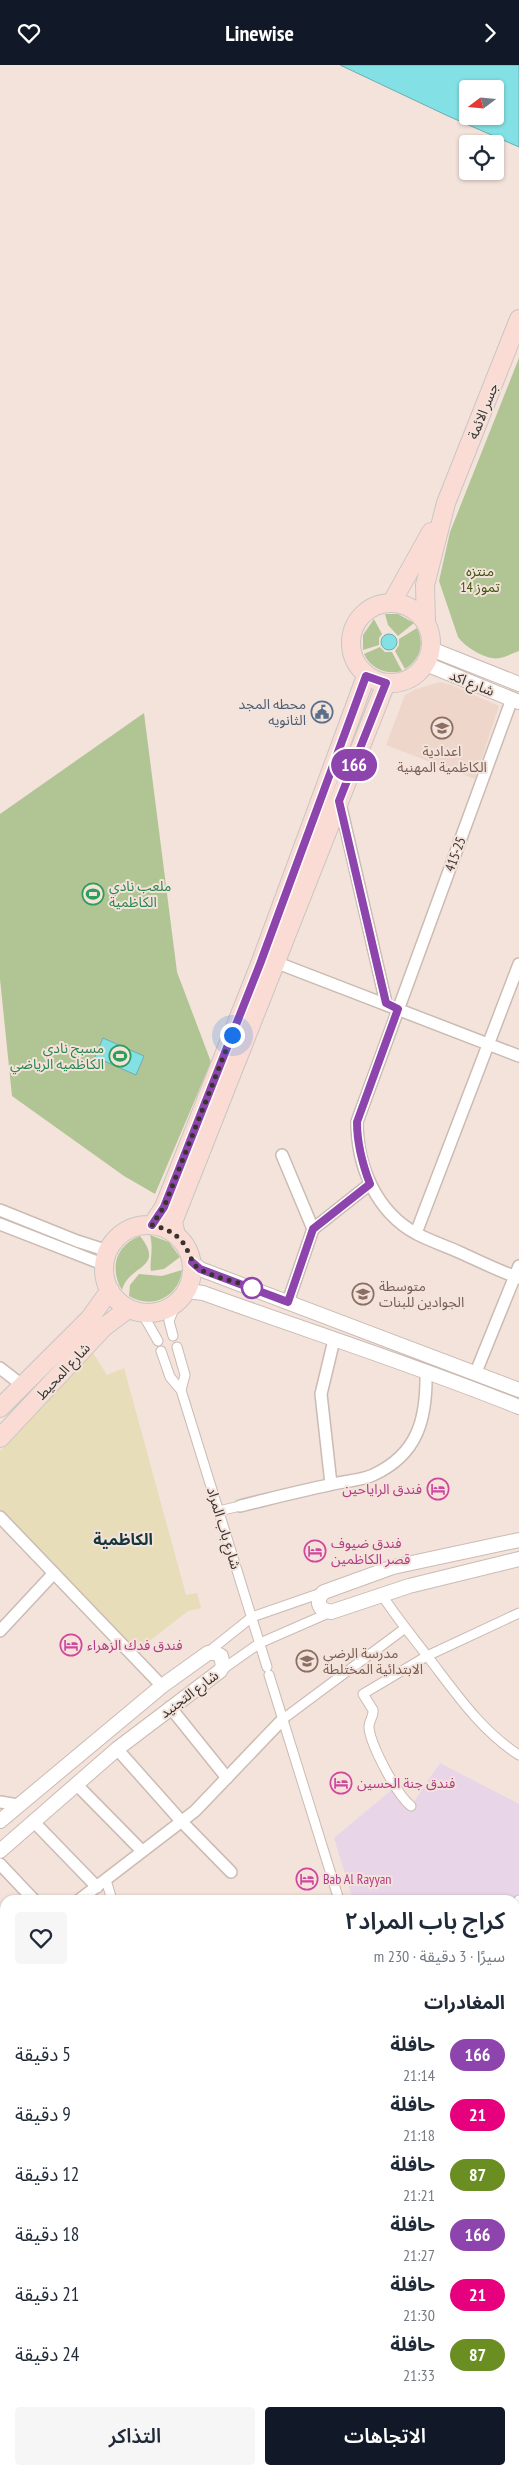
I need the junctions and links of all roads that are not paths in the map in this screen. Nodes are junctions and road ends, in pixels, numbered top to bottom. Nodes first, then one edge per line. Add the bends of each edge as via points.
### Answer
1 (519, 319) edge
2 (446, 503) junction
3 (392, 602) junction
4 (426, 621) junction
5 (429, 657) junction
6 (366, 676) junction
7 (386, 683) junction
8 (519, 684) edge
9 (515, 701) edge
10 (339, 801) junction
11 (275, 962) junction
12 (519, 964) edge
13 (386, 1003) junction
14 (398, 1009) junction
15 (489, 1044) junction
16 (519, 1055) edge
17 (282, 1155) dead end
18 (370, 1184) junction
19 (0, 1209) edge
20 (24, 1220) junction
21 (0, 1224) edge
22 (152, 1225) junction
23 (313, 1229) junction
24 (20, 1232) junction
25 (416, 1233) junction
26 (176, 1235) junction
27 (106, 1258) junction
28 (192, 1262) junction
29 (518, 1274) edge
30 (110, 1290) junction
31 (187, 1291) junction
32 (288, 1302) junction
33 (175, 1306) junction
34 (135, 1311) junction
35 (173, 1336) dead end
36 (334, 1340) junction
37 (158, 1341) dead end
38 (177, 1347) dead end
39 (161, 1351) dead end
40 (0, 1369) edge
41 (426, 1371) junction
42 (476, 1372) junction
43 (505, 1384) junction
44 (22, 1385) junction
45 (181, 1390) junction
46 (519, 1390) edge
47 (500, 1399) junction
48 (519, 1407) edge
49 (0, 1408) edge
50 (0, 1438) edge
51 (331, 1484) junction
52 (240, 1506) joint
53 (219, 1511) junction
54 (0, 1517) edge
55 (519, 1540) edge
56 (519, 1559) edge
57 (54, 1573) junction
58 (327, 1591) junction
59 (382, 1595) junction
60 (332, 1612) junction
61 (519, 1613) edge
62 (252, 1617) junction
63 (404, 1629) junction
64 (0, 1631) edge
65 (260, 1643) junction
66 (206, 1655) junction
67 (427, 1656) junction
68 (220, 1671) junction
69 (162, 1686) junction
70 (170, 1707) junction
71 (283, 1719) junction
72 (96, 1742) junction
73 (113, 1753) junction
74 (519, 1755) edge
75 (227, 1778) junction
76 (76, 1784) junction
77 (0, 1802) edge
78 (18, 1805) junction
79 (411, 1806) dead end
80 (0, 1821) edge
81 (33, 1821) junction
82 (182, 1822) junction
83 (0, 1851) edge
84 (142, 1851) junction
85 (0, 1864) edge
86 (231, 1872) dead end
87 (101, 1884) junction
88 (29, 1895) edge
89 (86, 1895) edge
90 (109, 1895) edge
91 (337, 1895) edge

1 - 2 main road, جسر الائمة
2 - 3 main road, جسر الائمة
2 - 4 main road, جسر الائمة via 425,585
3 - 4 main road via 417,611
3 - 6 main road via 367,610 352,631 354,657
4 - 5 main road via 430,630
5 - 7 main road via 412,678
5 - 8 street, شارع اكد
5 - 9 street, شارع اكد
6 - 7 main road
6 - 22 main road via 260,964 164,1207
7 - 10 main road
9 - 14 street, 415-25
10 - 11 main road
10 - 13 street
11 - 13 street
11 - 26 main road via 174,1222
12 - 15 street
13 - 14 street
14 - 15 street
14 - 18 street, 415-25 via 357,1122 362,1163
15 - 16 street
15 - 25 street
17 - 23 street
18 - 23 street
18 - 25 street, 415-25 via 393,1216
19 - 20 street
20 - 24 street
20 - 27 street
21 - 24 street
22 - 26 main road
22 - 27 main road via 126,1231 116,1239
23 - 32 street
24 - 27 street
25 - 29 street, 415-25
26 - 28 main road
27 - 30 main road
28 - 31 main road
28 - 32 street via 200,1269
29 - 42 street
30 - 34 main road via 118,1301
30 - 44 main road, شارع المحيط via 90,1318
31 - 33 main road
31 - 36 street via 203,1293
32 - 42 street
33 - 34 main road via 156,1313
33 - 35 street via 169,1321
34 - 37 street
34 - 50 main road, شارع المحيط via 104,1327
36 - 41 street
36 - 51 street via 321,1394
38 - 45 street, شارع باب المراد via 184,1375
39 - 45 street, شارع باب المراد via 170,1377
40 - 44 street
41 - 47 street
41 - 51 street via 427,1401 416,1436 407,1450 395,1462 372,1475
42 - 43 street
43 - 46 street
43 - 47 street
44 - 49 main road, شارع المحيط
45 - 53 street, شارع باب المراد
47 - 48 street
51 - 52 street
52 - 53 street
53 - 62 street, شارع باب المراد
54 - 57 street
55 - 58 street via 393,1567
56 - 59 street
57 - 64 street
57 - 69 street
58 - 60 street via 321,1594 319,1603 322,1609
58 - 62 street
59 - 60 street
59 - 63 street
60 - 65 street
61 - 67 street
62 - 65 street, شارع باب المراد
62 - 66 street
63 - 67 street
63 - 71 street
65 - 68 street
65 - 71 street, شارع باب المراد
66 - 68 street, شارع التجنيد via 212,1652 221,1656
66 - 69 street, شارع التجنيد
67 - 74 street via 486,1728
67 - 79 street via 363,1694 373,1710 369,1723 373,1743 395,1787
68 - 70 street, شارع التجنيد
69 - 72 street, شارع التجنيد
70 - 73 street, شارع التجنيد
70 - 75 street
71 - 75 street
71 - 91 street, شارع باب المراد
72 - 73 street
72 - 78 street, شارع التجنيد
73 - 76 street, شارع التجنيد
73 - 82 street
75 - 82 street
76 - 81 street, شارع التجنيد
76 - 84 street
77 - 78 street
78 - 80 street, شارع التجنيد
81 - 83 street, شارع التجنيد
81 - 87 street
82 - 84 street
82 - 86 street
84 - 87 street
85 - 88 street
87 - 89 street
87 - 90 street

